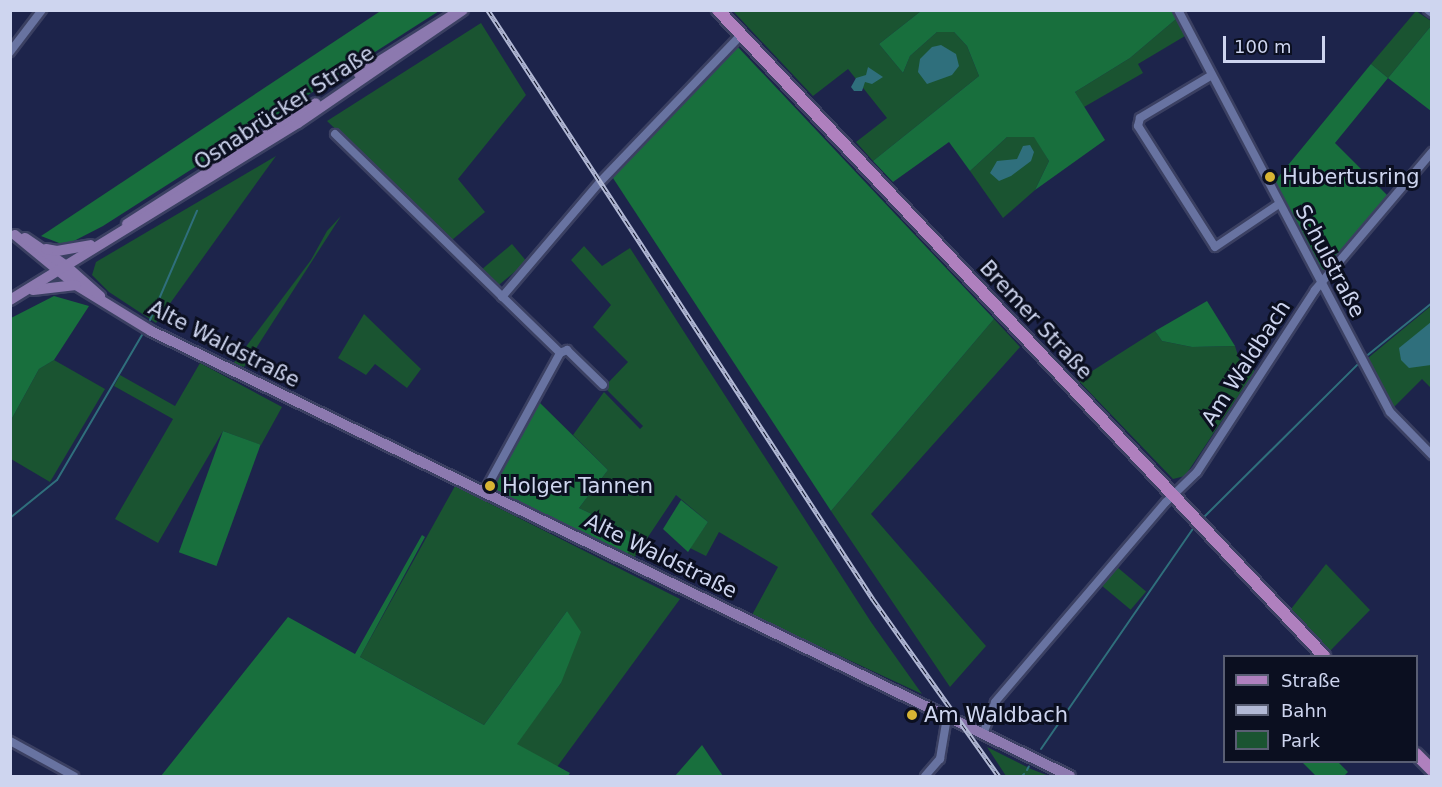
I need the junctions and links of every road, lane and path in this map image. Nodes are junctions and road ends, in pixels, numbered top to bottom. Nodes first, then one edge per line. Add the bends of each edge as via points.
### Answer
1 (42, 10) edge
2 (461, 10) edge
3 (718, 10) edge
4 (1178, 10) edge
5 (741, 35) junction
6 (10, 52) edge
7 (1212, 75) junction
8 (335, 134) dead end
9 (1431, 152) edge
10 (1279, 204) junction
11 (13, 234) edge
12 (102, 242) junction
13 (86, 252) junction
14 (42, 253) junction
15 (61, 267) junction
16 (38, 283) junction
17 (80, 283) junction
18 (1322, 283) junction
19 (21, 293) junction
20 (502, 297) junction
21 (10, 300) edge
22 (560, 353) junction
23 (603, 385) dead end
24 (1431, 455) edge
25 (484, 492) junction
26 (1173, 495) junction
27 (1322, 655) edge
28 (947, 717) junction
29 (983, 734) junction
30 (10, 741) edge
31 (1418, 756) edge
32 (1431, 770) edge
33 (74, 777) edge
34 (925, 777) edge
35 (1070, 777) edge

1 - 6 street
2 - 12 street, Osnabrücker Straße
3 - 5 main road, Bremer Straße
4 - 7 street, Schulstraße
5 - 20 street via 600,182
5 - 26 main road, Bremer Straße
7 - 10 street, Schulstraße
7 - 10 street via 1140,118 1138,126 1215,247
8 - 20 street
9 - 18 street, Am Waldbach
10 - 18 street, Schulstraße
11 - 14 street, Alte Waldstraße
12 - 13 street, Osnabrücker Straße
12 - 14 street
13 - 15 street, Osnabrücker Straße
13 - 17 street via 80,266
14 - 15 street, Alte Waldstraße
14 - 16 street via 43,269
15 - 16 street, Osnabrücker Straße
15 - 17 street, Alte Waldstraße
16 - 19 street, Osnabrücker Straße
17 - 19 street
17 - 25 street, Alte Waldstraße via 145,328
18 - 24 street, Schulstraße via 1390,412
18 - 26 street, Am Waldbach via 1197,472
19 - 21 street, Osnabrücker Straße
20 - 22 street
22 - 23 street via 567,350
22 - 25 street
25 - 28 street, Alte Waldstraße
26 - 27 main road, Bremer Straße
26 - 29 street, Am Waldbach via 995,702
28 - 29 street, Alte Waldstraße
28 - 34 street via 940,759
29 - 35 street, Alte Waldstraße
30 - 33 street
31 - 32 main road

